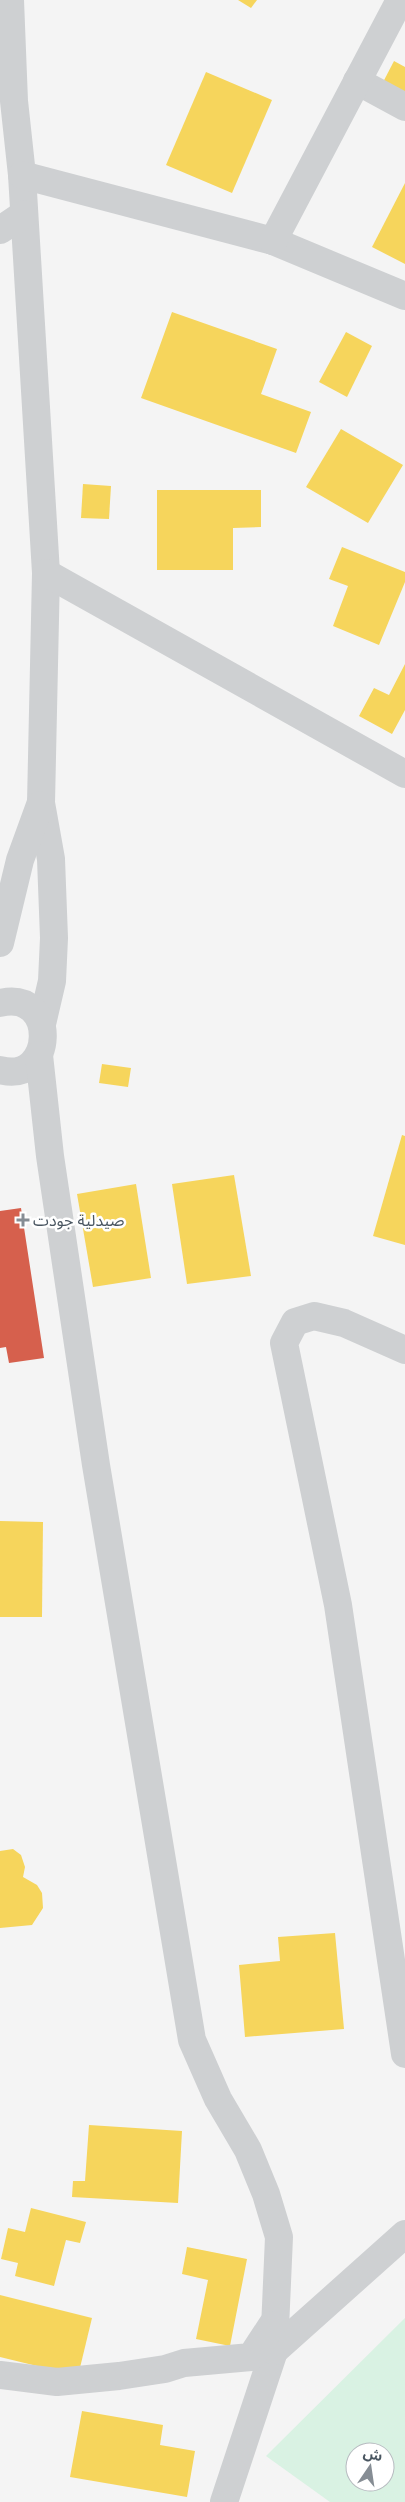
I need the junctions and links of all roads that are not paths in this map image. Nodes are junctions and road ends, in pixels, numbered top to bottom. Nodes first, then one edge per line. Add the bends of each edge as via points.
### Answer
1 (400, 0) edge
2 (7, 2) edge
3 (357, 81) junction
4 (7, 97) edge
5 (405, 107) edge
6 (22, 175) junction
7 (24, 214) junction
8 (0, 230) edge
9 (273, 241) junction
10 (405, 296) edge
11 (46, 573) junction
12 (405, 774) edge
13 (41, 804) junction
14 (0, 943) edge
15 (0, 1003) edge
16 (42, 1024) junction
17 (39, 1055) junction
18 (1, 1072) edge
19 (405, 1350) edge
20 (405, 2054) edge
21 (405, 2234) edge
22 (275, 2322) junction
23 (274, 2351) junction
24 (0, 2375) edge
25 (224, 2502) edge

1 - 3 street
2 - 4 street
3 - 5 street
3 - 9 street
4 - 6 street
6 - 7 street
6 - 9 street
7 - 8 street
7 - 11 street
9 - 10 street
11 - 12 street
11 - 13 street
13 - 14 street via 20,860
13 - 16 street via 51,859 54,938 52,981
15 - 16 street via 16,1002 28,1007
16 - 17 street via 44,1043
17 - 18 street via 16,1071
17 - 22 street via 50,1156 96,1465 192,2040 218,2099 248,2150 274,2220 279,2237
19 - 20 street via 344,1322 314,1316 295,1322 284,1343 338,1604
21 - 23 street
22 - 23 street
22 - 24 street via 251,2357 184,2363 119,2376 57,2382
23 - 25 street

